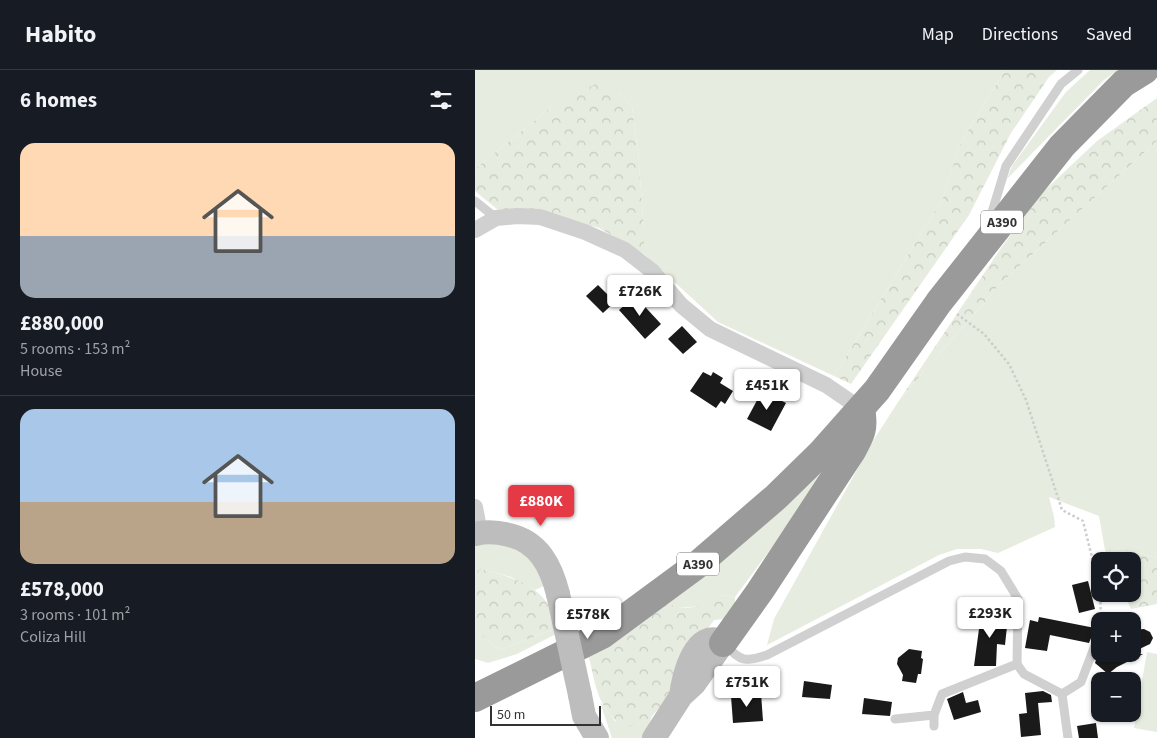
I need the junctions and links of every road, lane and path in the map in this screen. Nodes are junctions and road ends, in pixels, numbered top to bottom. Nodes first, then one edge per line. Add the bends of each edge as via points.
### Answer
1 (1078, 70) edge
2 (1135, 77) edge
3 (475, 201) edge
4 (497, 218) junction
5 (475, 230) edge
6 (982, 247) junction
7 (939, 302) junction
8 (861, 409) junction
9 (475, 507) edge
10 (477, 533) edge
11 (1101, 612) edge
12 (723, 643) junction
13 (1091, 656) edge
14 (1017, 664) junction
15 (475, 677) edge
16 (508, 682) junction
17 (1062, 694) junction
18 (475, 698) edge
19 (934, 715) junction
20 (582, 716) edge
21 (895, 719) dead end
22 (934, 726) dead end
23 (597, 738) edge
24 (654, 738) edge
25 (1068, 738) edge

1 - 6 lane via 1061,84 1006,166
2 - 6 highway, A390 via 1062,146
3 - 4 lane
4 - 5 street
4 - 8 street via 540,217 625,250 652,271 681,305 709,329 826,385
6 - 7 highway, A390
7 - 8 highway, A390
7 - 11 path via 984,334 1009,364 1026,400 1062,510 1083,521 1100,590
8 - 12 highway via 861,434 851,451
8 - 16 highway, A390 via 776,497 690,570 602,635
9 - 10 street
10 - 20 street, bridge via 491,532 521,538 533,546 546,562 558,594
12 - 14 lane via 742,660 757,659 949,560 965,557 985,559 1001,571 1018,599
12 - 24 street via 716,638 700,643 683,680 681,696
13 - 17 lane via 1081,682
14 - 17 lane via 1024,674
14 - 19 lane via 941,694
15 - 16 highway
16 - 18 highway, A390
17 - 25 lane
19 - 21 lane
19 - 22 lane
20 - 23 street

